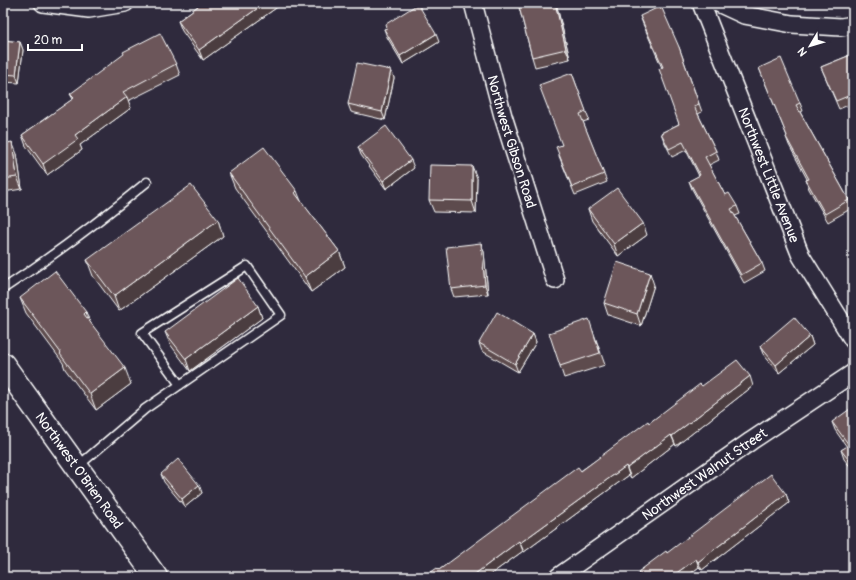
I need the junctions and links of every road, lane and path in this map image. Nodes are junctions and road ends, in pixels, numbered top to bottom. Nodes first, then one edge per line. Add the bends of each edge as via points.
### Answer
1 (43, 3) edge
2 (125, 3) edge
3 (472, 3) edge
4 (701, 3) edge
5 (718, 3) edge
6 (853, 25) edge
7 (147, 182) dead end
8 (555, 280) dead end
9 (3, 289) edge
10 (853, 340) edge
11 (3, 364) edge
12 (853, 373) edge
13 (180, 385) junction
14 (76, 467) junction
15 (156, 577) edge
16 (558, 577) edge

1 - 2 street via 88,9
3 - 8 street, Northwest Gibson Road via 503,116
4 - 10 street, Northwest Little Avenue via 801,256
5 - 6 street via 744,15 792,24 841,27
7 - 9 lane
11 - 14 street, Northwest O'Brien Road
12 - 16 street, Northwest Walnut Street via 751,441
13 - 13 lane via 281,315 247,266 142,332
13 - 14 lane via 145,409
14 - 15 street, Northwest O'Brien Road

